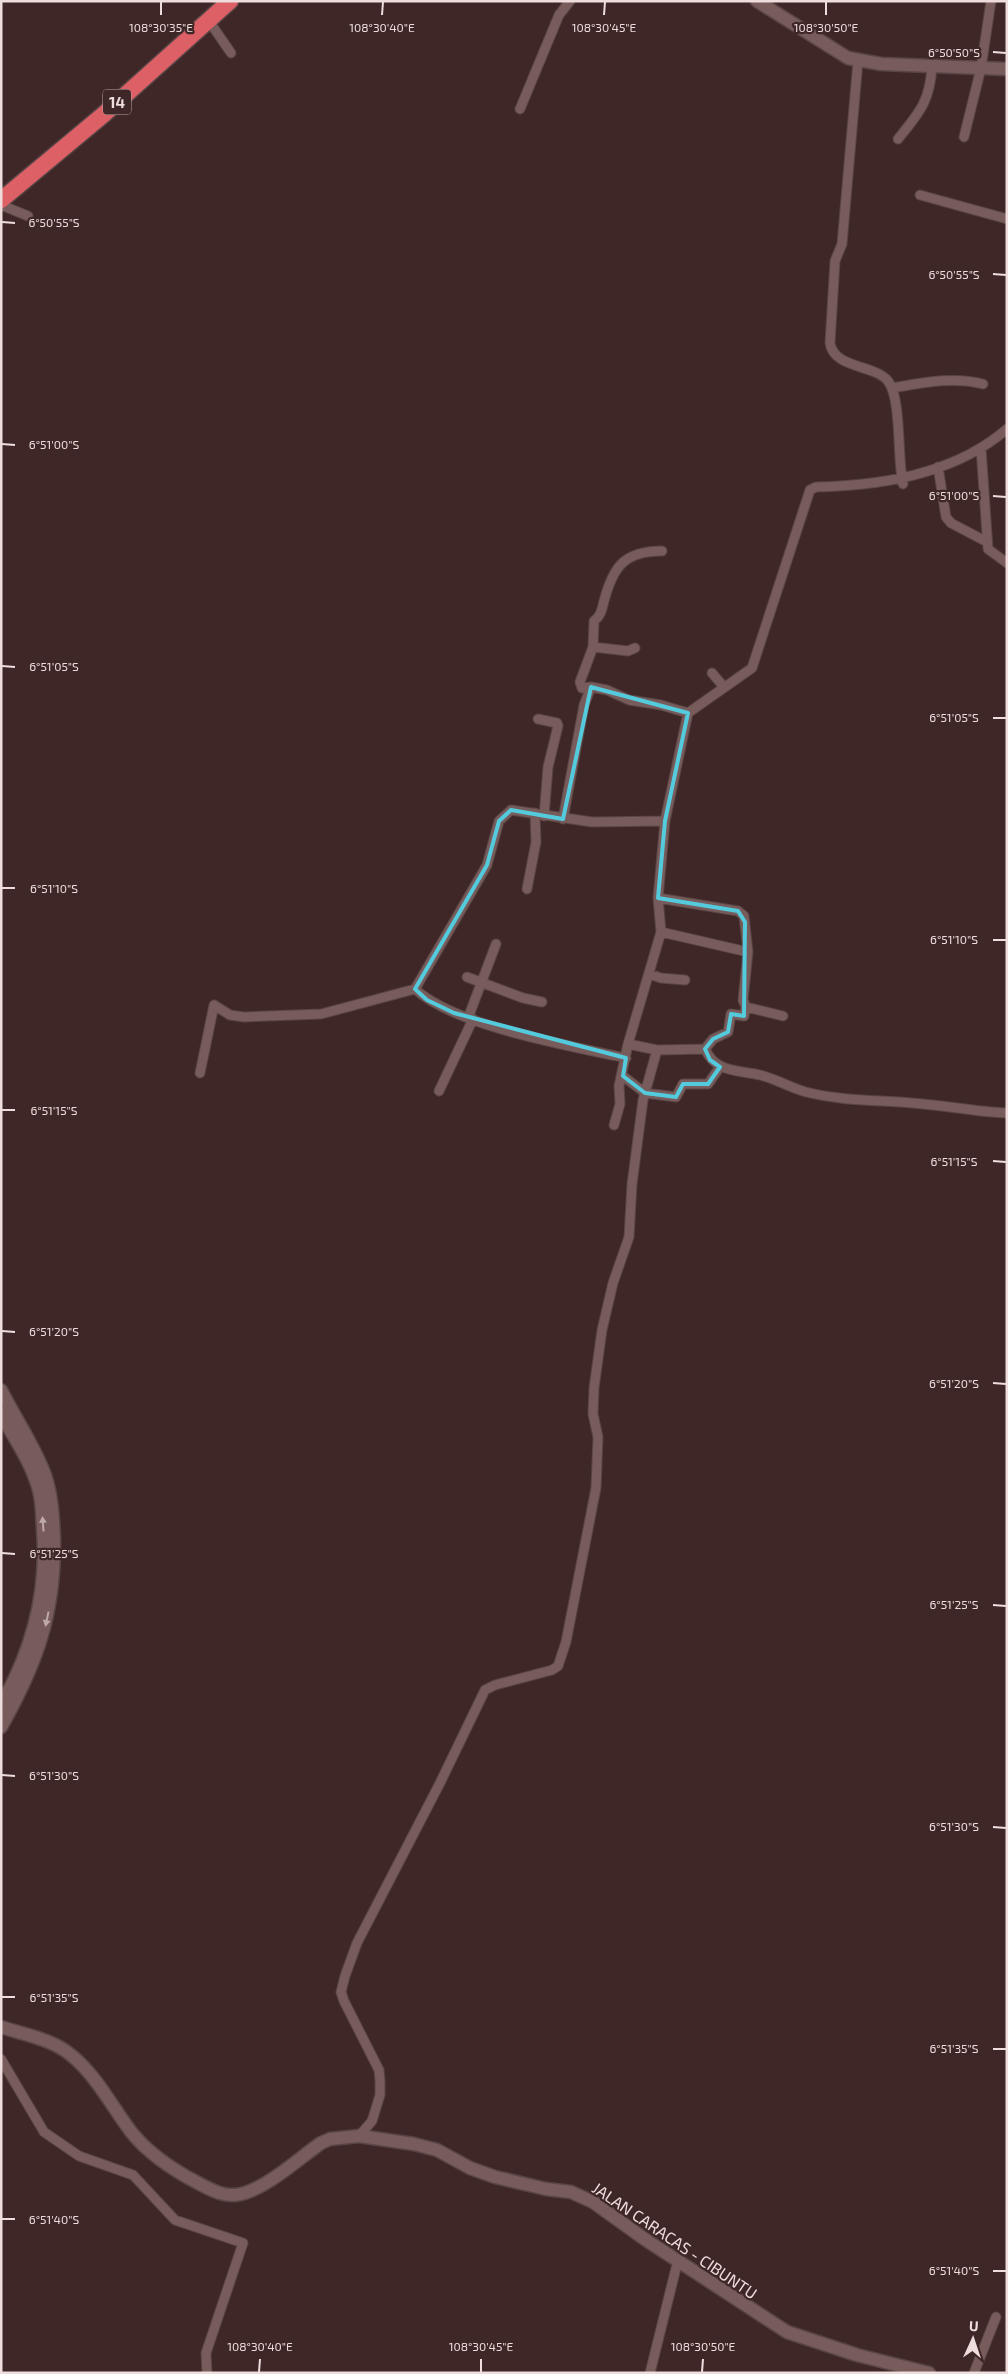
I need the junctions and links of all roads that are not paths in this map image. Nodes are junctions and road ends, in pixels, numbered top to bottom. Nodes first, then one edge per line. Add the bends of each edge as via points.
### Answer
1 (230, 1) edge
2 (570, 1) edge
3 (757, 1) edge
4 (991, 1) edge
5 (209, 21) junction
6 (231, 53) dead end
7 (858, 61) junction
8 (932, 66) junction
9 (981, 68) junction
10 (1007, 69) edge
11 (520, 109) dead end
12 (964, 136) dead end
13 (898, 139) dead end
14 (920, 195) dead end
15 (1, 200) edge
16 (1, 205) edge
17 (28, 216) dead end
18 (1007, 219) edge
19 (984, 384) dead end
20 (892, 388) junction
21 (1007, 429) edge
22 (981, 448) junction
23 (938, 467) junction
24 (903, 481) junction
25 (987, 542) junction
26 (662, 551) dead end
27 (1007, 563) edge
28 (592, 647) junction
29 (635, 648) dead end
30 (712, 672) dead end
31 (724, 687) junction
32 (591, 688) junction
33 (688, 714) junction
34 (538, 719) dead end
35 (540, 815) junction
36 (563, 819) junction
37 (665, 821) junction
38 (527, 889) dead end
39 (658, 898) junction
40 (661, 932) junction
41 (496, 944) dead end
42 (748, 952) junction
43 (649, 974) junction
44 (467, 977) dead end
45 (685, 980) dead end
46 (481, 982) junction
47 (415, 989) junction
48 (542, 1002) dead end
49 (746, 1007) junction
50 (783, 1016) dead end
51 (471, 1018) junction
52 (628, 1044) junction
53 (657, 1050) junction
54 (705, 1050) junction
55 (626, 1058) junction
56 (720, 1067) junction
57 (200, 1072) dead end
58 (623, 1076) junction
59 (439, 1091) dead end
60 (645, 1093) junction
61 (1007, 1113) edge
62 (614, 1125) dead end
63 (1, 1390) edge
64 (1, 1413) edge
65 (1, 1705) edge
66 (1, 1727) edge
67 (1, 2027) edge
68 (1, 2058) edge
69 (359, 2136) junction
70 (678, 2260) junction
71 (996, 2317) dead end
72 (206, 2373) edge
73 (650, 2373) edge
74 (930, 2373) edge
75 (974, 2373) edge

1 - 5 highway, 14
2 - 11 street via 559,15
3 - 7 street via 834,50
4 - 9 street
5 - 6 street
5 - 15 highway, 14
7 - 8 street
7 - 20 street via 842,244 835,261 830,343 835,355 856,367 878,372
8 - 9 street
8 - 13 street via 931,84 923,108
9 - 10 street
9 - 12 street
14 - 18 street
16 - 17 street
19 - 20 street via 948,381
20 - 24 street
21 - 22 street
22 - 23 street
22 - 25 street
23 - 24 street
23 - 25 street via 946,518
24 - 31 street via 816,486 810,490 752,668
25 - 27 street via 989,551
26 - 28 street via 633,555 617,566 600,617 594,621
28 - 29 street via 628,651
28 - 32 street via 580,682 582,688
30 - 31 street
31 - 33 street
32 - 33 street
32 - 36 street via 584,705
33 - 37 street
34 - 35 street via 557,723 558,726
35 - 36 street
35 - 38 street
35 - 47 street via 511,810 499,821 487,865
36 - 37 street
37 - 39 street
39 - 40 street
39 - 42 street via 742,913
40 - 42 street
40 - 43 street
41 - 46 street
42 - 49 street via 743,1000
43 - 45 street
43 - 52 street
44 - 46 street
46 - 48 street
46 - 51 street
47 - 51 street via 427,1000
47 - 57 street via 321,1014 244,1017 230,1015 214,1005
49 - 50 street
49 - 54 street via 744,1016 731,1014 728,1032 713,1039
51 - 55 street
51 - 59 street
52 - 53 street
52 - 55 street
53 - 54 street
53 - 60 street
54 - 56 street via 710,1060
55 - 58 street
56 - 60 street via 708,1084 683,1084 676,1097
56 - 61 street via 762,1076 805,1092 845,1099
58 - 60 street
58 - 62 street
60 - 69 street via 632,1184 629,1237 612,1283 597,1363 593,1414 598,1437 596,1488 566,1642 558,1666 552,1670 485,1690 357,1942 342,1992 352,2020 379,2070 380,2081 380,2095 372,2120
63 -> 66 street via 45,1476 54,1520 54,1562 45,1630 25,1685
65 -> 64 street via 30,1643 45,1575 42,1505 37,1482
67 - 69 street, JALAN CARACAS - CIBUNTU via 50,2042 70,2054 97,2082 132,2133 150,2152 184,2176 222,2194 254,2190 321,2143
68 - 72 street via 44,2132 79,2156 133,2175 175,2220 243,2243 206,2353
69 - 70 street, JALAN CARACAS - CIBUNTU via 437,2150 470,2168 495,2176 571,2192 593,2202
70 - 73 street
70 - 74 street, JALAN CARACAS - CIBUNTU via 787,2332 857,2355
71 - 75 street

